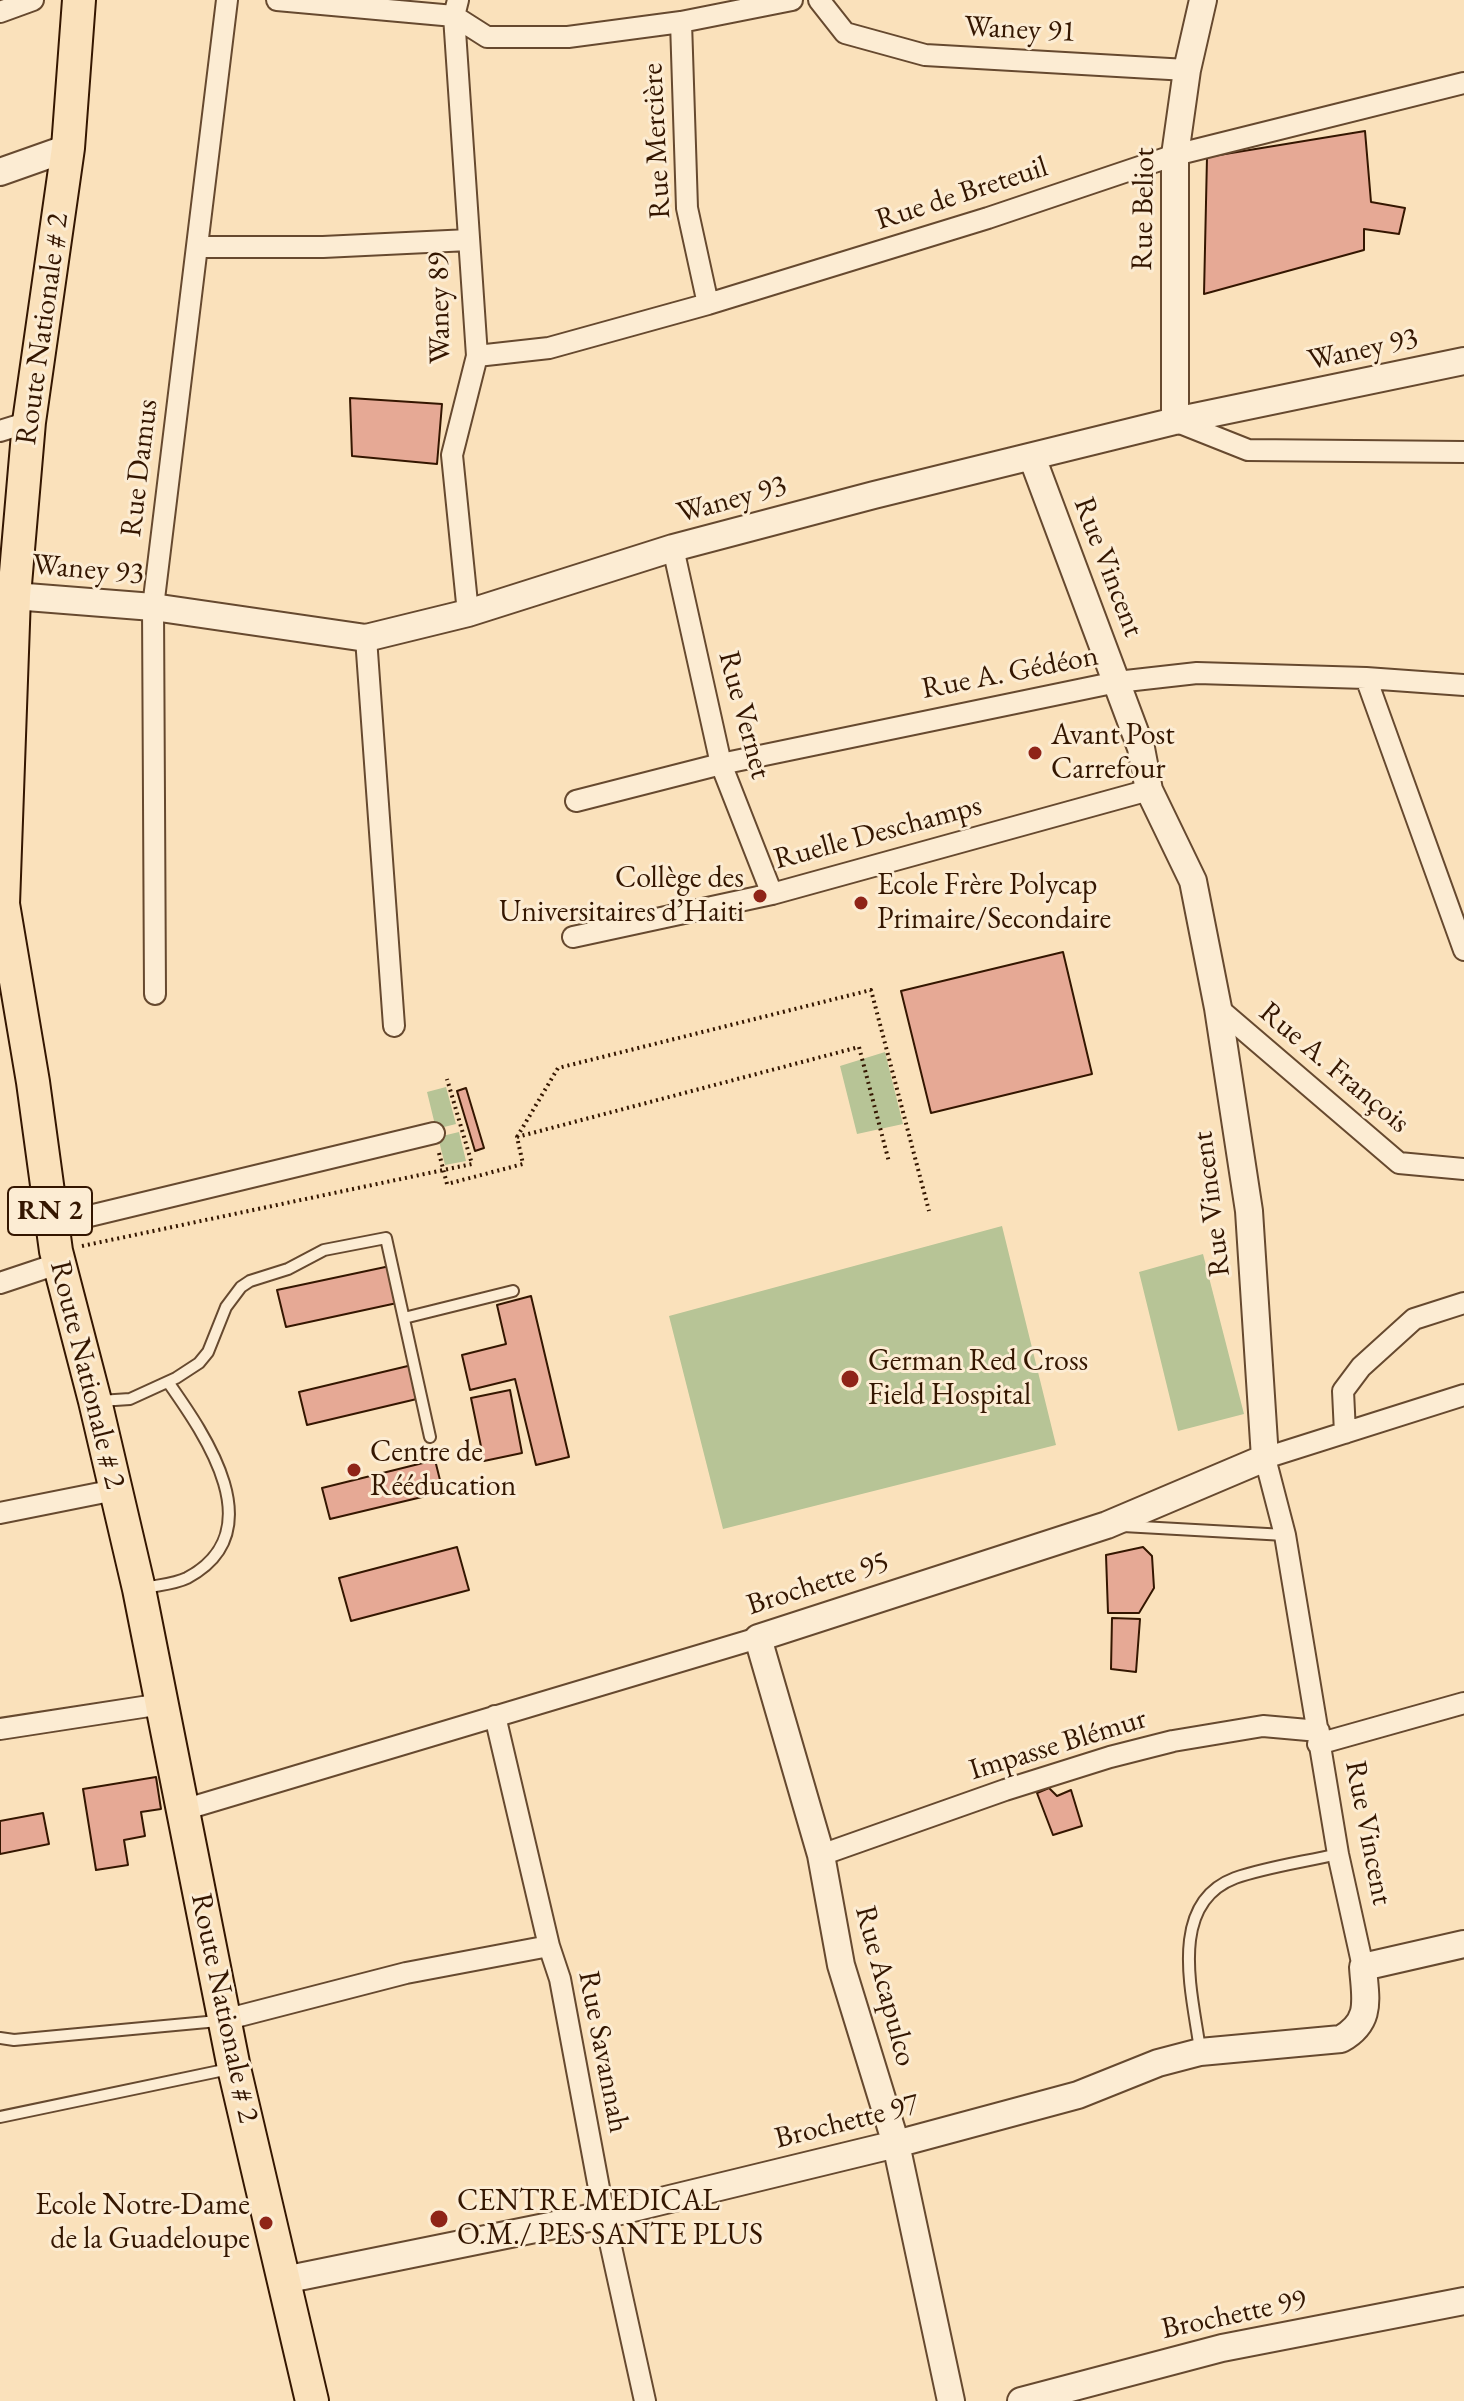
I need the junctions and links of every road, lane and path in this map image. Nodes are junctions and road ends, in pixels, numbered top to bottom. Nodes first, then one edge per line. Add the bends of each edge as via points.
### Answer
1 (33, 0) edge
2 (79, 0) edge
3 (227, 0) edge
4 (277, 0) edge
5 (792, 0) edge
6 (819, 0) edge
7 (1203, 0) edge
8 (456, 8) edge
9 (0, 12) edge
10 (681, 22) junction
11 (1187, 70) junction
12 (1464, 83) edge
13 (68, 148) junction
14 (1175, 155) junction
15 (0, 172) edge
16 (469, 240) junction
17 (198, 247) junction
18 (708, 304) junction
19 (477, 356) junction
20 (1464, 361) edge
21 (1175, 421) junction
22 (14, 427) edge
23 (1464, 452) edge
24 (1032, 457) junction
25 (10, 540) edge
26 (673, 548) junction
27 (14, 596) junction
28 (153, 607) junction
29 (468, 613) junction
30 (366, 638) junction
31 (1366, 678) junction
32 (1117, 682) junction
33 (1464, 685) edge
34 (721, 764) junction
35 (1149, 790) junction
36 (576, 801) dead end
37 (772, 894) junction
38 (2, 905) edge
39 (573, 937) dead end
40 (1464, 950) edge
41 (155, 994) dead end
42 (1218, 1008) junction
43 (394, 1026) dead end
44 (447, 1079) dead end
45 (434, 1133) dead end
46 (517, 1137) junction
47 (889, 1162) dead end
48 (1464, 1169) edge
49 (447, 1184) dead end
50 (929, 1211) dead end
51 (56, 1246) junction
52 (0, 1283) edge
53 (513, 1291) dead end
54 (1464, 1303) edge
55 (404, 1318) junction
56 (168, 1382) junction
57 (1464, 1395) edge
58 (95, 1401) junction
59 (1345, 1433) junction
60 (430, 1437) dead end
61 (1265, 1458) junction
62 (115, 1490) junction
63 (0, 1513) edge
64 (1107, 1525) junction
65 (1285, 1535) junction
66 (139, 1589) junction
67 (758, 1638) junction
68 (1464, 1703) edge
69 (162, 1704) junction
70 (495, 1716) junction
71 (0, 1729) edge
72 (1319, 1738) junction
73 (183, 1810) junction
74 (1338, 1854) junction
75 (821, 1855) junction
76 (1464, 1944) edge
77 (549, 1946) junction
78 (1363, 1967) junction
79 (224, 2020) junction
80 (0, 2038) edge
81 (1200, 2052) junction
82 (234, 2068) junction
83 (0, 2117) edge
84 (896, 2144) junction
85 (604, 2215) junction
86 (284, 2280) junction
87 (1464, 2301) edge
88 (312, 2401) edge
89 (645, 2401) edge
90 (951, 2401) edge
91 (1021, 2401) edge

1 - 9 street
2 - 13 main road, Route Nationale # 2 / RN 2
3 - 17 street, Rue Damus
4 - 8 street
5 - 10 street
6 - 11 street, Waney 91 via 845,33 925,55
7 - 11 street, Rue Beliot
8 - 10 street via 487,37 568,37
8 - 16 street, Waney 89
10 - 18 street, Rue Mercière via 687,208
11 - 14 street, Rue Beliot
12 - 14 street, Rue de Breteuil
13 - 15 street
13 - 22 main road, Route Nationale # 2 / RN 2
14 - 18 street, Rue de Breteuil
14 - 21 street, Rue Beliot
16 - 17 street
16 - 19 street, Waney 89
17 - 28 street, Rue Damus
18 - 19 street, Rue de Breteuil via 549,348
19 - 29 street, Waney 89 via 452,455
20 - 21 street, Waney 93
21 - 23 street via 1248,450
21 - 24 street, Waney 93
22 - 25 main road, Route Nationale # 2 / RN 2
24 - 26 street, Waney 93
24 - 32 street, Rue Vincent
25 - 27 main road, Route Nationale # 2 / RN 2
26 - 29 street, Waney 93
26 - 34 street, Rue Vernet
27 - 28 street, Waney 93
27 - 38 main road, Route Nationale # 2 / RN 2
28 - 30 street, Waney 93
28 - 41 street, Rue Damus
29 - 30 street, Waney 93
30 - 43 street
31 - 32 street, Rue A. Gédéon via 1197,673
31 - 33 street, Rue A. Gédéon
31 - 40 street
32 - 34 street, Rue A. Gédéon
32 - 35 street, Rue Vincent via 1141,748
34 - 36 street, Rue A. Gédéon
34 - 37 street, Rue Vernet
35 - 37 street, Ruelle Deschamps
35 - 42 street, Rue Vincent via 1193,881
37 - 39 street, Ruelle Deschamps
38 - 51 main road, Route Nationale # 2 / RN 2
42 - 48 street, Rue A. François via 1399,1163
42 - 61 street, Rue Vincent via 1249,1211
44 - 51 path via 472,1164
45 - 51 street
46 - 47 path via 859,1047
46 - 49 path via 523,1164
46 - 50 path via 558,1068 871,990
51 - 52 street
51 - 58 main road, Route Nationale # 2 / RN 2
53 - 55 lane
54 - 59 street via 1414,1319 1361,1367 1343,1391
55 - 56 lane via 386,1238 324,1250 241,1287 226,1307 208,1352
55 - 60 lane
56 - 58 lane via 130,1399
56 - 66 lane via 219,1466 228,1500 226,1535 215,1556 184,1580
57 - 59 street, Brochette 95
58 - 62 main road, Route Nationale # 2 / RN 2
59 - 61 street, Brochette 95
61 - 64 street, Brochette 95
61 - 65 street, Rue Vincent
62 - 63 street
62 - 66 main road, Route Nationale # 2 / RN 2
64 - 65 lane
64 - 67 street, Brochette 95
65 - 72 street, Rue Vincent
66 - 69 main road, Route Nationale # 2 / RN 2
67 - 70 street, Brochette 95
67 - 75 street, Rue Acapulco
68 - 72 street
69 - 71 street
69 - 73 main road, Route Nationale # 2 / RN 2
70 - 73 street, Brochette 95
70 - 77 street, Rue Savannah
72 - 74 street, Rue Vincent
72 - 75 street, Impasse Blémur via 1263,1726 1160,1744 1005,1790
73 - 79 main road, Route Nationale # 2 / RN 2
74 - 78 street, Rue Vincent
74 - 81 lane via 1235,1878 1206,1898 1190,1935 1188,1956
75 - 84 street, Rue Acapulco via 841,1965
76 - 78 street
77 - 79 street via 406,1973
77 - 85 street, Rue Savannah via 560,1979
78 - 81 street, Brochette 97 via 1363,2020 1341,2039
79 - 80 lane
79 - 82 main road, Route Nationale # 2 / RN 2
81 - 84 street, Brochette 97 via 1078,2095
82 - 83 lane
82 - 86 main road, Route Nationale # 2 / RN 2
84 - 85 street, Brochette 97
84 - 90 street, Rue Acapulco
85 - 86 street, Brochette 97
85 - 89 street, Rue Savannah
86 - 88 main road, Route Nationale # 2 / RN 2
87 - 91 street, Brochette 99 via 1222,2348

